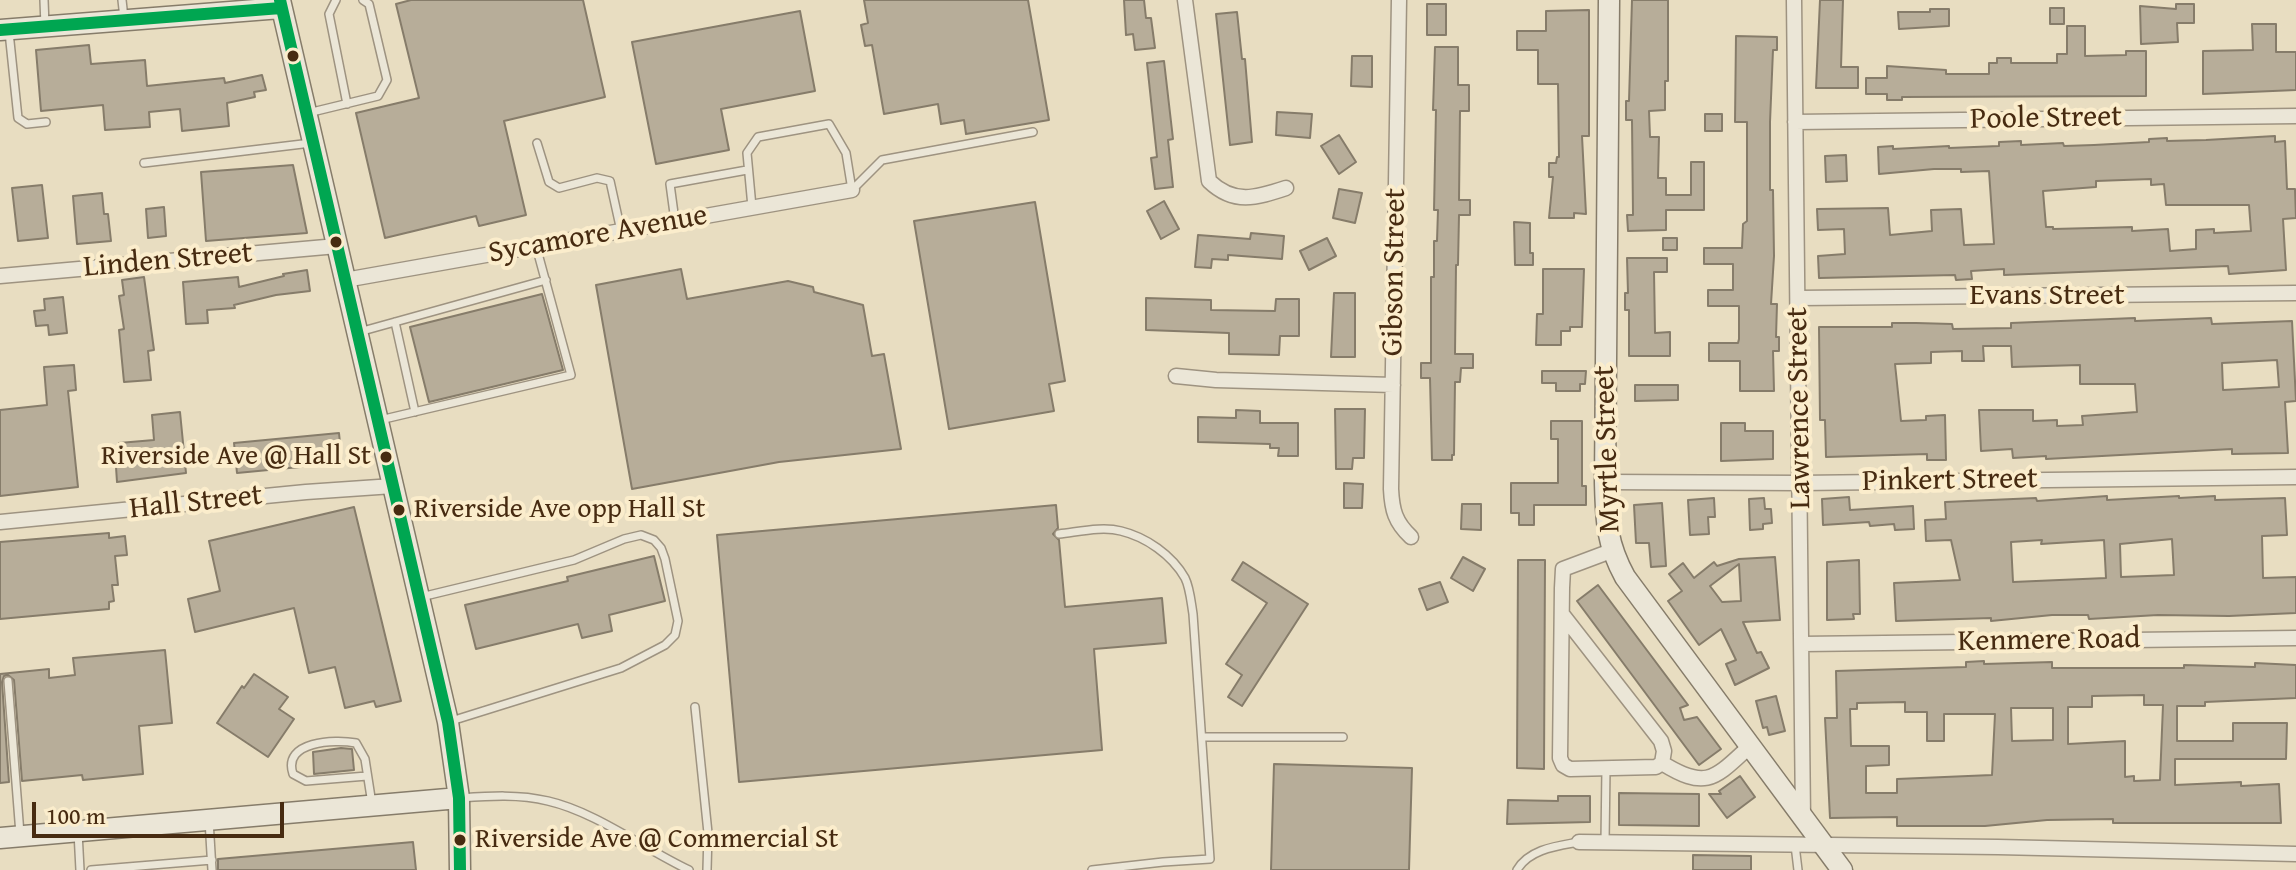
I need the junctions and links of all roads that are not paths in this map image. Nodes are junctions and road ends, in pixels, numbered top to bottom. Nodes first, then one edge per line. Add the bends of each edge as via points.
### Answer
1 (44, 0) edge
2 (336, 0) edge
3 (363, 0) edge
4 (1185, 0) edge
5 (1399, 0) edge
6 (1609, 0) edge
7 (1794, 0) edge
8 (280, 4) edge
9 (123, 10) edge
10 (46, 26) junction
11 (4, 30) edge
12 (347, 104) junction
13 (306, 114) junction
14 (2296, 116) edge
15 (46, 122) dead end
16 (1795, 122) junction
17 (1033, 132) dead end
18 (313, 143) junction
19 (537, 143) dead end
20 (144, 163) dead end
21 (747, 170) junction
22 (1286, 188) dead end
23 (852, 190) junction
24 (752, 207) junction
25 (675, 221) junction
26 (621, 231) junction
27 (337, 246) junction
28 (536, 246) junction
29 (0, 276) edge
30 (345, 280) junction
31 (546, 280) junction
32 (2296, 293) edge
33 (1799, 298) junction
34 (395, 322) junction
35 (357, 332) junction
36 (1176, 376) dead end
37 (1393, 385) junction
38 (415, 412) junction
39 (377, 421) junction
40 (2296, 477) edge
41 (1605, 482) junction
42 (1800, 483) junction
43 (393, 486) junction
44 (0, 522) edge
45 (1059, 534) dead end
46 (1411, 537) dead end
47 (1611, 551) junction
48 (419, 597) junction
49 (1562, 614) junction
50 (2296, 638) edge
51 (1802, 644) junction
52 (8, 681) dead end
53 (695, 707) dead end
54 (448, 722) junction
55 (1202, 737) junction
56 (1343, 737) dead end
57 (1750, 746) junction
58 (1662, 763) junction
59 (1606, 768) junction
60 (367, 776) junction
61 (459, 798) junction
62 (372, 805) junction
63 (1803, 817) junction
64 (209, 820) junction
65 (77, 831) junction
66 (10, 837) edge
67 (1579, 842) joint
68 (1605, 842) junction
69 (1795, 845) junction
70 (1824, 845) junction
71 (2296, 854) edge
72 (1210, 859) junction
73 (212, 860) junction
74 (80, 870) edge
75 (91, 870) edge
76 (212, 870) edge
77 (460, 870) edge
78 (689, 870) edge
79 (707, 870) edge
80 (1092, 870) edge
81 (1210, 870) edge
82 (1517, 870) edge
83 (1798, 870) edge
84 (1842, 870) edge

1 - 10 lane
2 - 12 lane via 329,14
3 - 12 lane via 369,4 387,80 378,96
4 - 22 street via 1209,181 1224,194 1238,197 1260,197
5 - 37 street, Gibson Street
6 - 41 street, Myrtle Street
7 - 16 street, Lawrence Street
8 - 9 street
8 - 13 street
9 - 10 street
10 - 11 street
11 - 15 lane via 18,118 27,124
12 - 13 lane
13 - 18 street
14 - 16 street, Poole Street
16 - 33 street, Lawrence Street
17 - 23 lane via 882,160
18 - 20 lane
18 - 27 street
19 - 26 lane via 549,182 559,188 597,178 610,181
21 - 23 lane via 747,153 758,137 829,124 846,153
21 - 24 lane
21 - 25 lane via 670,184
23 - 24 street, Sycamore Avenue
24 - 25 street, Sycamore Avenue
25 - 26 street, Sycamore Avenue
26 - 28 street, Sycamore Avenue
27 - 29 street, Linden Street
27 - 30 street
28 - 30 street, Sycamore Avenue
28 - 31 lane
30 - 35 street
31 - 34 lane
31 - 38 lane via 571,375
32 - 33 street, Evans Street
33 - 42 street, Lawrence Street
34 - 35 lane
34 - 38 lane
35 - 39 street
36 - 37 street
37 - 46 street, Gibson Street via 1392,509
38 - 39 lane
39 - 43 street
40 - 42 street, Pinkert Street
41 - 42 street, Pinkert Street
41 - 47 street, Myrtle Street
42 - 51 street, Lawrence Street
43 - 44 street, Hall Street
43 - 48 street
45 - 55 lane via 1120,531 1152,544 1174,561 1186,580 1193,614
47 - 49 street via 1563,569
47 - 57 street, Myrtle Street
48 - 54 street
48 - 54 lane via 574,560 641,535 654,540 665,559 678,621 675,635 665,645 621,668
49 - 58 street via 1661,741
49 - 59 street via 1560,758 1570,769
50 - 51 street, Kenmere Road
51 - 63 street, Lawrence Street
52 - 66 lane
53 - 79 lane
54 - 61 street
55 - 56 lane
55 - 72 lane
57 - 58 street via 1707,779 1694,779
57 - 63 street, Myrtle Street
58 - 59 street
59 - 68 lane
60 - 60 lane via 306,781 293,774 291,764 300,749 344,741 356,743
60 - 62 lane
61 - 62 street
61 - 77 street
61 - 78 lane via 551,801
62 - 64 street
63 - 70 street, Myrtle Street
64 - 65 street
64 - 73 lane
65 - 66 street
65 - 74 lane
67 - 68 street
67 - 82 lane via 1536,853
68 - 69 street
69 - 70 street
69 - 83 lane
70 - 71 street
70 - 84 street, Myrtle Street
72 - 80 lane
72 - 81 lane
73 - 75 lane
73 - 76 lane

